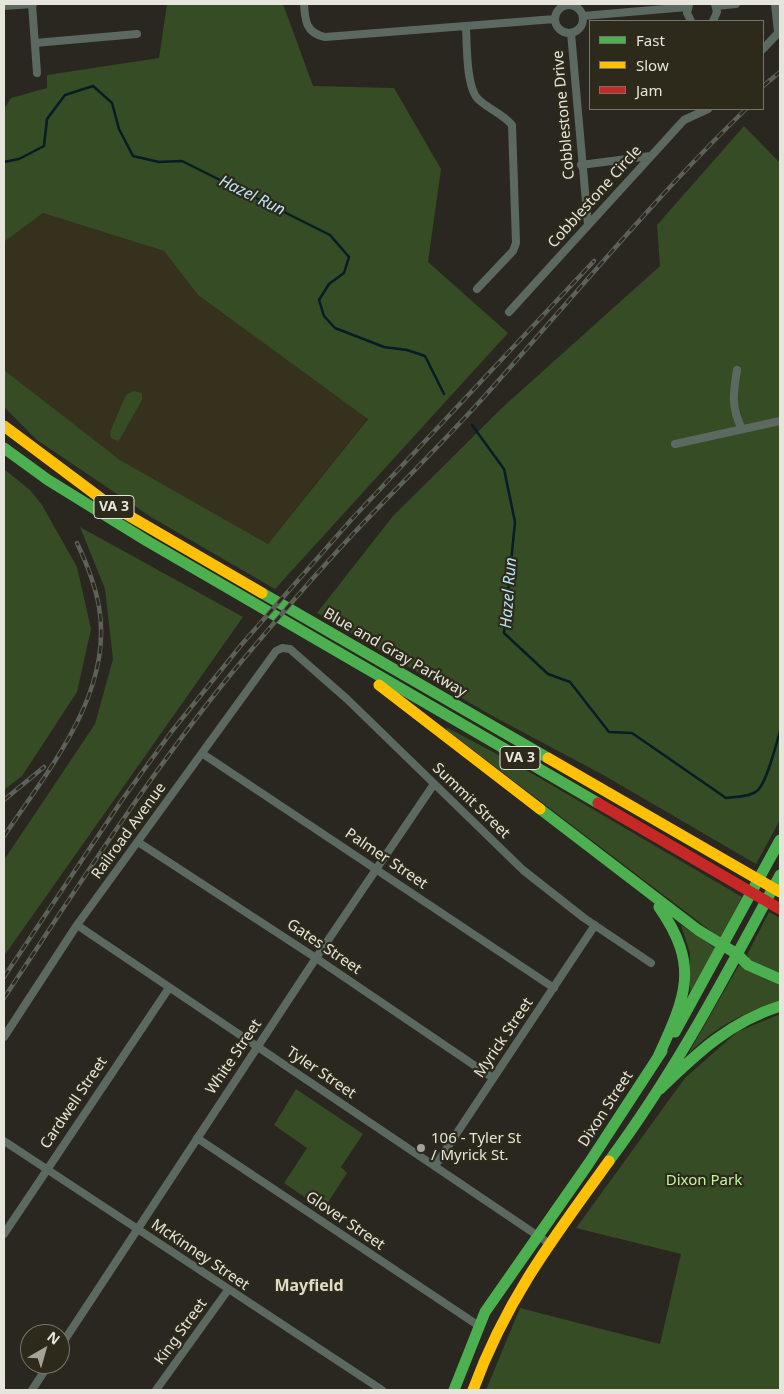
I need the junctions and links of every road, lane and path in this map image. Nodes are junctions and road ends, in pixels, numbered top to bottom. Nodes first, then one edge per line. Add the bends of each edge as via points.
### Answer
1 (32, 4) edge
2 (304, 4) edge
3 (568, 4) edge
4 (736, 4) edge
5 (775, 4) edge
6 (688, 5) edge
7 (715, 5) edge
8 (4, 6) edge
9 (583, 16) junction
10 (555, 19) junction
11 (691, 20) edge
12 (713, 20) edge
13 (466, 27) junction
14 (779, 32) edge
15 (571, 33) junction
16 (138, 34) dead end
17 (35, 43) junction
18 (764, 48) edge
19 (37, 72) dead end
20 (706, 110) edge
21 (650, 156) junction
22 (581, 165) junction
23 (588, 226) junction
24 (477, 289) dead end
25 (509, 312) dead end
26 (736, 370) dead end
27 (780, 420) edge
28 (4, 426) edge
29 (742, 429) junction
30 (675, 444) dead end
31 (4, 448) edge
32 (309, 635) junction
33 (282, 648) joint
34 (203, 754) junction
35 (434, 784) junction
36 (780, 840) edge
37 (138, 842) junction
38 (376, 869) junction
39 (780, 875) edge
40 (642, 888) junction
41 (780, 892) edge
42 (780, 909) edge
43 (595, 925) junction
44 (77, 926) junction
45 (723, 945) junction
46 (737, 954) junction
47 (316, 958) junction
48 (651, 963) dead end
49 (780, 979) edge
50 (169, 988) junction
51 (554, 988) junction
52 (780, 1006) edge
53 (4, 1037) edge
54 (258, 1047) junction
55 (658, 1057) junction
56 (493, 1078) junction
57 (660, 1089) junction
58 (197, 1138) junction
59 (4, 1141) edge
60 (436, 1166) junction
61 (46, 1169) junction
62 (137, 1229) junction
63 (4, 1234) edge
64 (537, 1234) junction
65 (550, 1244) junction
66 (228, 1290) junction
67 (479, 1326) junction
68 (70, 1333) edge
69 (42, 1374) edge
70 (32, 1390) edge
71 (156, 1390) edge
72 (382, 1390) edge
73 (454, 1390) edge
74 (474, 1390) edge

1 - 8 street
1 - 17 street
2 - 13 street via 308,27 325,37
3 - 9 street via 580,9
3 - 10 street via 557,11
4 - 7 street
5 - 14 street
6 - 9 street
6 - 11 street
7 - 12 street via 717,12
9 - 15 street via 582,25
10 - 13 street
10 - 15 street via 558,28
13 - 24 street via 471,90 512,125 516,243 513,252
14 - 18 street
15 - 22 street, Cobblestone Drive
16 - 17 street
17 - 19 street
20 - 21 street, Cobblestone Circle via 684,120
21 - 22 street
21 - 23 street, Cobblestone Circle
22 - 23 street, Cobblestone Drive
23 - 25 street, Cobblestone Circle
26 - 29 street via 732,401
27 - 29 street
28 - 41 main road, Blue and Gray Parkway / VA 3 via 107,504
29 - 30 street
31 - 32 main road, Blue and Gray Parkway / VA 3 via 48,480 146,541
32 - 40 main road
32 - 42 main road, Blue and Gray Parkway / VA 3
33 - 34 street, Railroad Avenue via 276,651
33 - 35 street, Summit Street via 290,649 347,699
34 - 37 street, Railroad Avenue
34 - 38 street, Palmer Street
35 - 38 street, White Street
35 - 43 street, Summit Street via 523,870
36 - 45 main road, Dixon Street
37 - 44 street, Railroad Avenue
37 - 47 street, Gates Street
38 - 47 street, White Street
38 - 51 street, Palmer Street
39 - 46 main road
40 - 45 main road
40 - 55 main road via 672,924 682,944 687,965 684,998
43 - 48 street, Summit Street
43 - 51 street, Myrick Street
44 - 50 street, Tyler Street
44 - 53 street, Railroad Avenue
45 - 46 main road
45 - 55 main road, Dixon Street
46 - 49 main road via 748,965
46 - 57 main road
47 - 54 street, White Street
47 - 56 street, Gates Street
50 - 54 street, Tyler Street
50 - 61 street, Cardwell Street
51 - 56 street, Myrick Street
52 - 57 main road via 742,1020 716,1036
54 - 58 street, White Street
54 - 60 street, Tyler Street
55 - 64 main road, Dixon Street
56 - 60 street, Myrick Street
57 - 65 main road
58 - 62 street, White Street
58 - 67 street, Glover Street
59 - 61 street, McKinney Street
60 - 64 street, Tyler Street
61 - 62 street, McKinney Street
61 - 63 street, Cardwell Street
62 - 66 street, McKinney Street
62 - 68 street, White Street
64 - 65 street, Tyler Street
64 - 67 main road, Dixon Street via 498,1289
65 - 74 main road via 501,1324
66 - 71 street, King Street
66 - 72 street, McKinney Street
67 - 73 main road, Dixon Street
69 - 70 street

